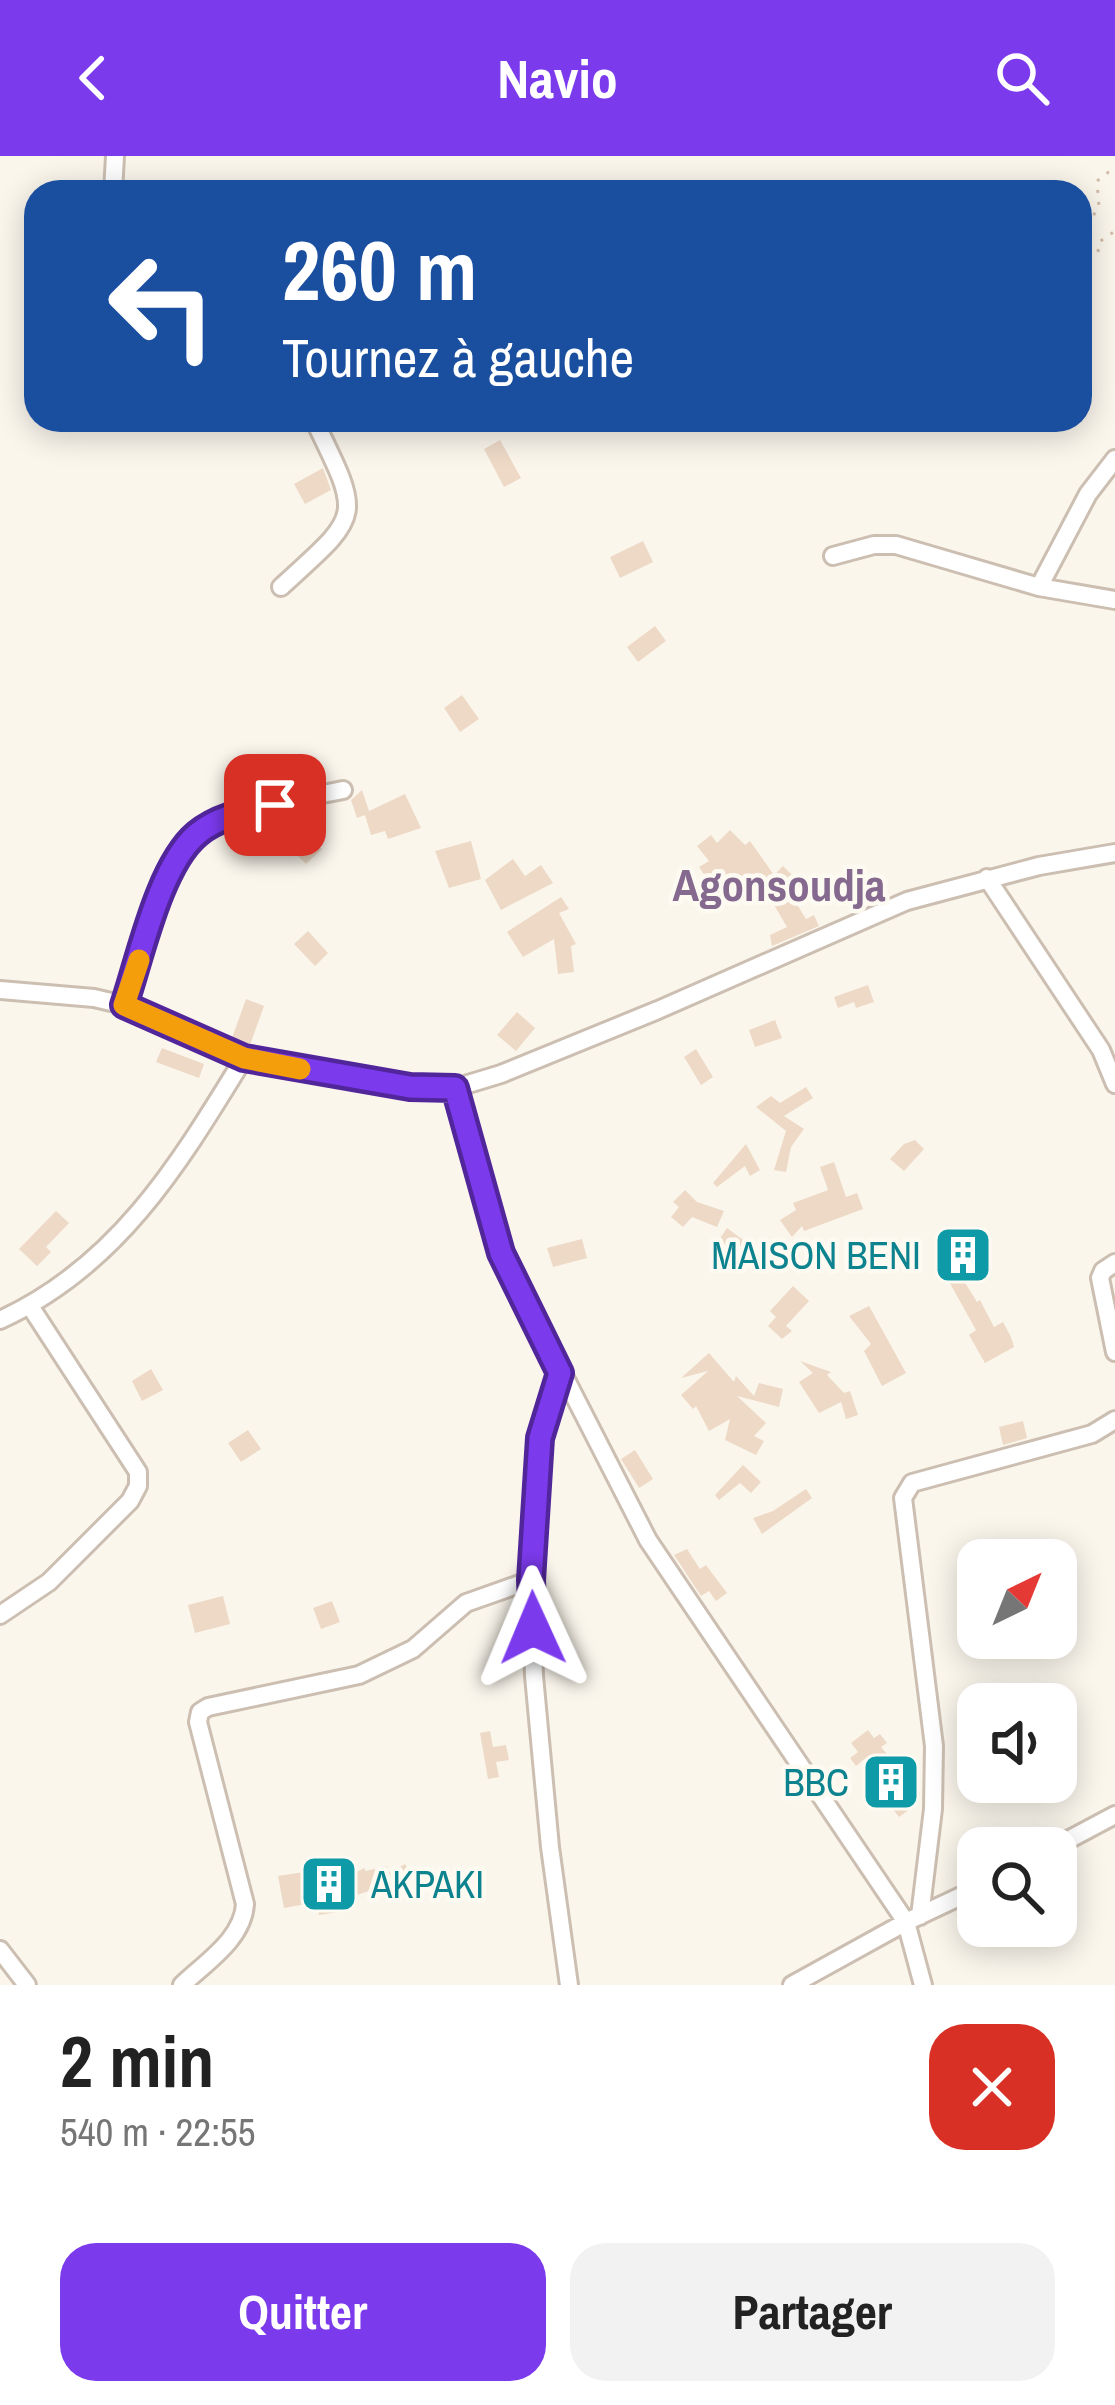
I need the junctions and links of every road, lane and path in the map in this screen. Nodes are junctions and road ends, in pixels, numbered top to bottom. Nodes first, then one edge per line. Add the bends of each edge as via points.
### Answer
1 (1115, 167) edge
2 (1092, 218) edge
3 (1115, 231) edge
4 (1098, 251) dead end
5 (320, 432) edge
6 (1115, 459) edge
7 (833, 556) dead end
8 (281, 587) dead end
9 (1039, 587) junction
10 (1115, 601) edge
11 (343, 790) dead end
12 (1115, 853) edge
13 (987, 878) junction
14 (0, 990) edge
15 (124, 1005) junction
16 (244, 1058) junction
17 (1115, 1084) edge
18 (455, 1088) junction
19 (1115, 1263) edge
20 (30, 1306) junction
21 (0, 1320) edge
22 (1115, 1352) edge
23 (560, 1373) junction
24 (1115, 1420) edge
25 (531, 1580) junction
26 (0, 1616) edge
27 (1115, 1815) edge
28 (1077, 1835) edge
29 (957, 1898) edge
30 (913, 1919) junction
31 (0, 1950) edge
32 (27, 1985) edge
33 (182, 1985) edge
34 (568, 1985) edge
35 (792, 1985) edge
36 (923, 1985) edge

1 - 2 path via 1097,181 1100,207
3 - 4 path
5 - 8 street via 349,510 331,542
6 - 9 street
7 - 9 street via 896,545
9 - 10 street
11 - 15 street via 242,812 198,833 166,884
12 - 13 street
13 - 17 street via 1101,1050
13 - 18 street via 907,901
14 - 15 street
15 - 16 street
16 - 18 street
16 - 20 street via 163,1187 86,1267
18 - 23 street via 501,1253
19 - 22 street via 1100,1277
20 - 21 street
20 - 26 street via 138,1472 138,1486 49,1582
23 - 25 street via 540,1438
23 - 30 street via 648,1540
24 - 30 street via 1092,1434 912,1483 903,1498 934,1746 933,1809
25 - 33 street via 466,1603 412,1649 359,1675 200,1712 244,1920
25 - 34 street
27 - 28 street
29 - 30 street
30 - 35 street
30 - 36 street
31 - 32 street

